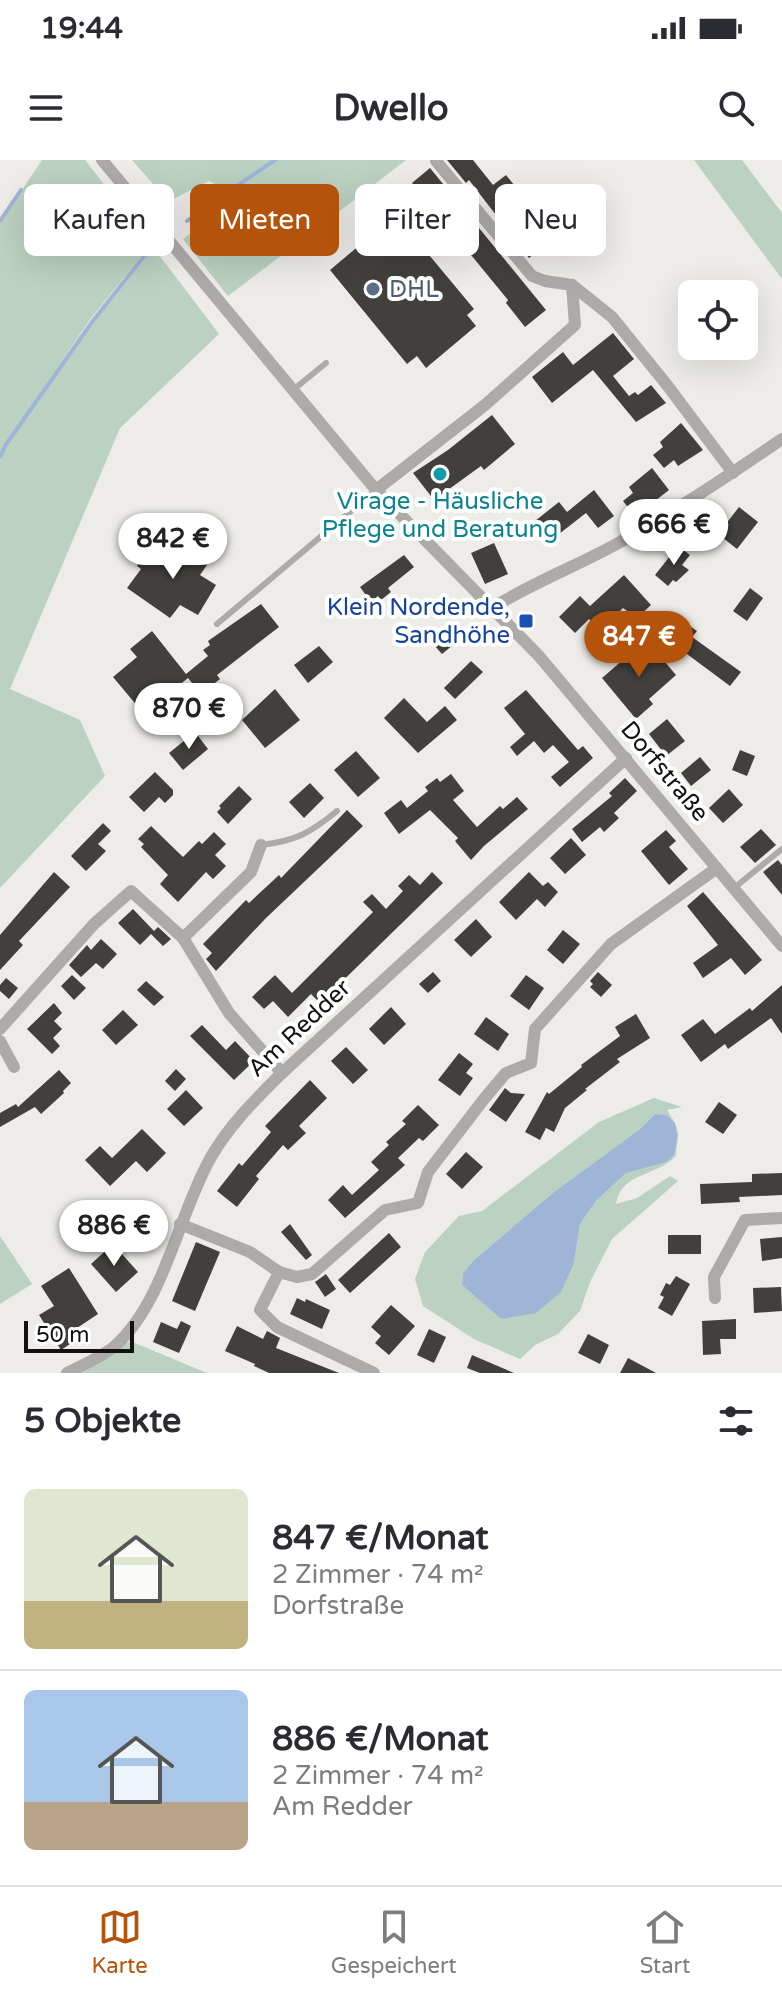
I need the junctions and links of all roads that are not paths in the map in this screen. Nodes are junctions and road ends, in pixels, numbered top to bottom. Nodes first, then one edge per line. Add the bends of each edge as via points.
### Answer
1 (102, 160) edge
2 (436, 161) edge
3 (572, 285) junction
4 (326, 363) dead end
5 (293, 390) junction
6 (782, 439) edge
7 (733, 473) junction
8 (376, 490) junction
9 (492, 608) junction
10 (217, 624) dead end
11 (626, 758) junction
12 (337, 811) dead end
13 (261, 845) joint
14 (782, 849) edge
15 (717, 868) junction
16 (734, 888) junction
17 (183, 938) junction
18 (782, 946) edge
19 (0, 1029) edge
20 (0, 1041) edge
21 (14, 1067) dead end
22 (282, 1073) junction
23 (782, 1218) edge
24 (180, 1224) junction
25 (279, 1272) junction
26 (715, 1298) dead end
27 (67, 1373) edge
28 (374, 1373) edge

1 - 5 street, Dorfstraße
2 - 3 street via 532,276
3 - 7 street via 612,317
3 - 8 street via 575,325 485,405
4 - 5 lane
5 - 8 street, Dorfstraße
6 - 7 street
7 - 9 street via 613,546
8 - 9 street, Dorfstraße
8 - 10 lane
9 - 11 street, Dorfstraße
11 - 15 street, Dorfstraße
11 - 22 street, Am Redder
12 - 13 lane via 299,838
13 - 17 street via 251,872
14 - 16 lane
15 - 16 street, Dorfstraße
15 - 25 street via 611,944 535,1029 531,1063 506,1073 484,1099 428,1172 418,1203 385,1210 312,1274
16 - 18 street, Dorfstraße
17 - 19 street via 131,891 94,924
17 - 22 street via 229,1013
20 - 21 street
22 - 24 street, Am Redder via 229,1129
23 - 26 street via 745,1220 714,1277
24 - 25 street via 250,1252
24 - 27 street, Am Redder via 137,1323 113,1348
25 - 28 street via 260,1310 277,1327

